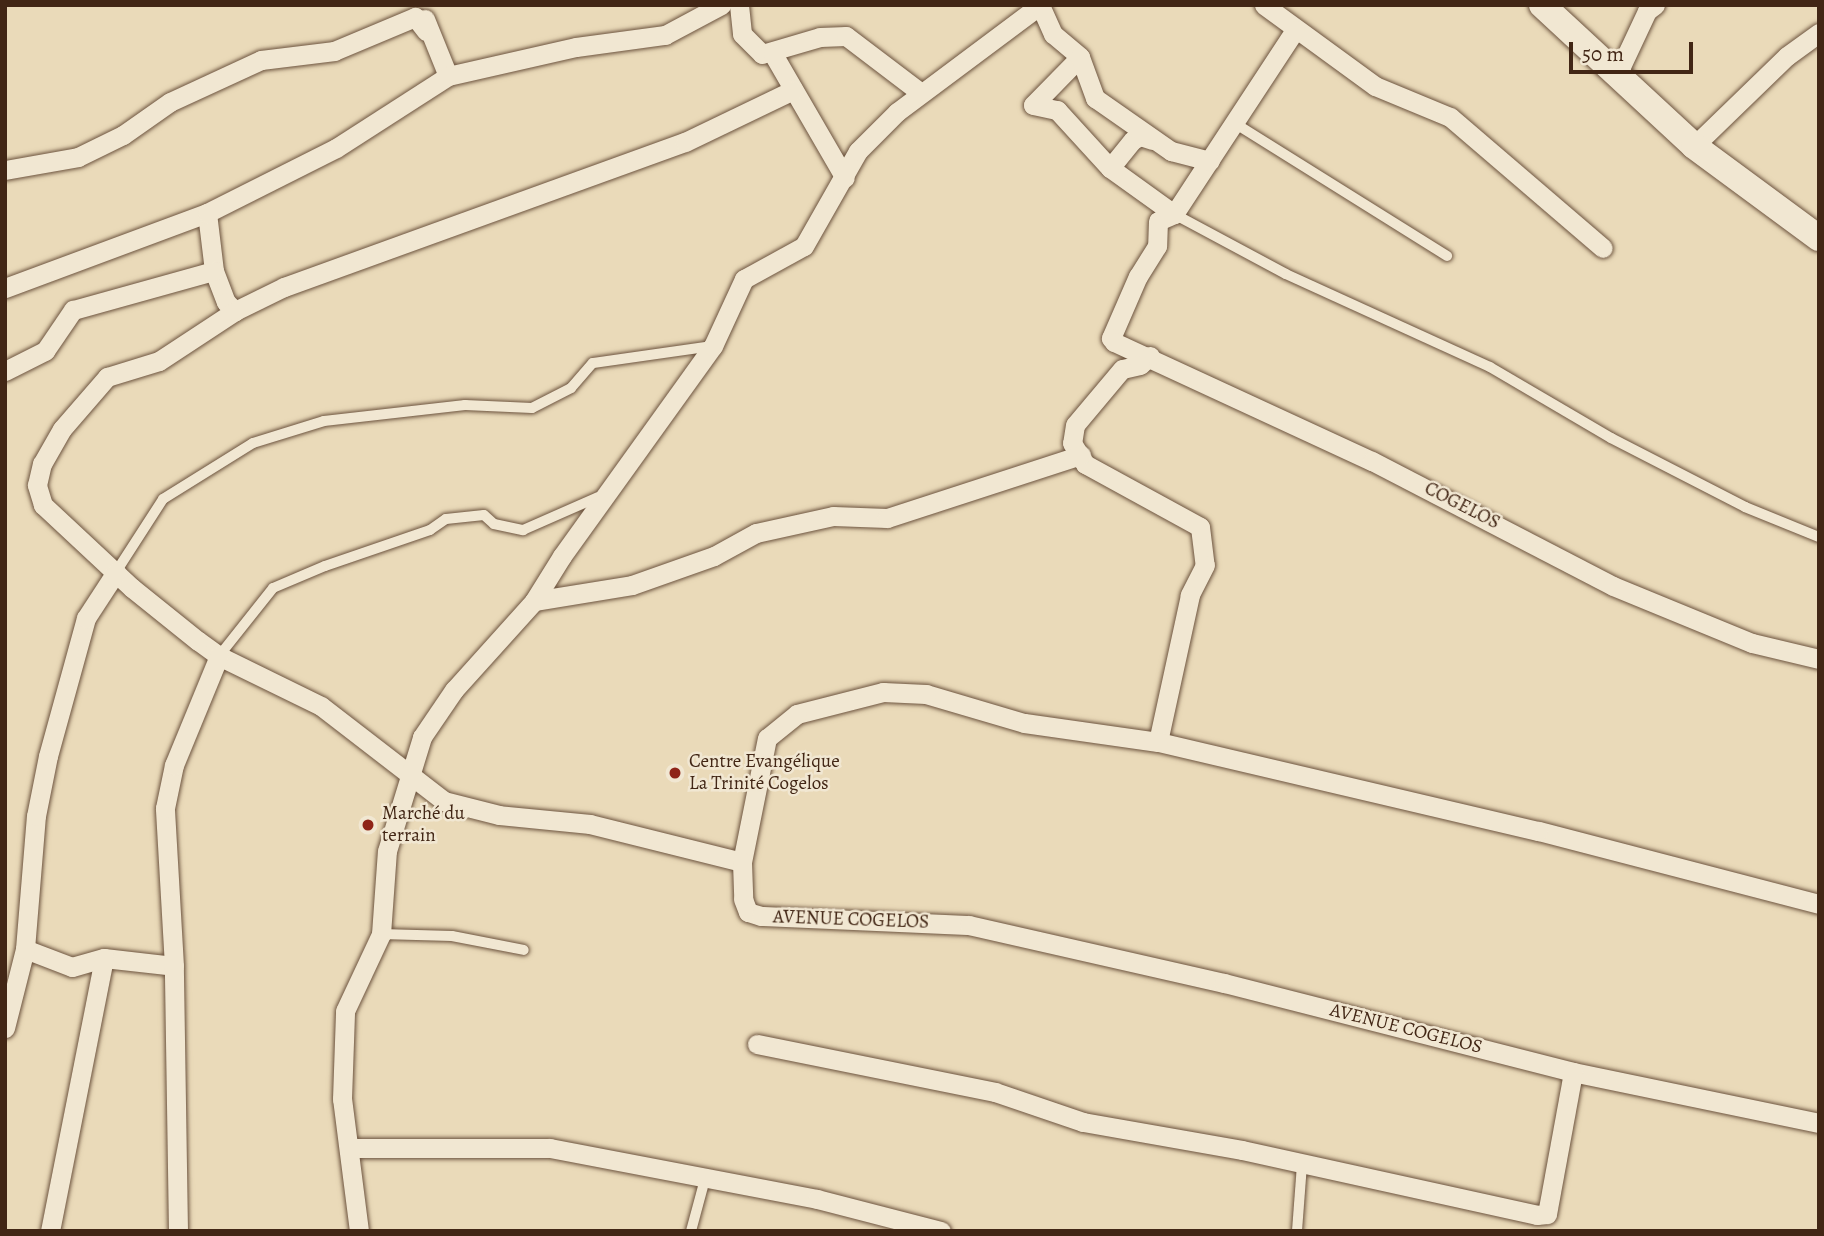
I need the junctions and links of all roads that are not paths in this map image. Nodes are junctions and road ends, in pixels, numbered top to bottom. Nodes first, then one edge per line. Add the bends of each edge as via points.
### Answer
1 (421, 5) edge
2 (721, 5) edge
3 (739, 5) edge
4 (1264, 5) edge
5 (1542, 5) edge
6 (1655, 5) edge
7 (1295, 30) junction
8 (426, 31) junction
9 (1819, 33) edge
10 (773, 54) junction
11 (1080, 57) junction
12 (1617, 75) junction
13 (448, 76) junction
14 (793, 90) junction
15 (921, 93) junction
16 (1236, 124) junction
17 (1152, 141) junction
18 (1694, 146) junction
19 (1210, 161) junction
20 (1110, 168) junction
21 (5, 170) edge
22 (845, 178) junction
23 (207, 213) junction
24 (1174, 214) junction
25 (1819, 238) edge
26 (1603, 248) dead end
27 (1447, 256) dead end
28 (214, 271) junction
29 (5, 288) edge
30 (235, 311) junction
31 (713, 346) junction
32 (1150, 356) junction
33 (5, 371) edge
34 (1081, 455) junction
35 (620, 473) junction
36 (1819, 537) edge
37 (116, 572) junction
38 (534, 601) junction
39 (219, 656) junction
40 (1819, 659) edge
41 (1158, 742) junction
42 (409, 775) junction
43 (742, 862) junction
44 (1819, 904) edge
45 (381, 934) junction
46 (25, 949) junction
47 (524, 950) dead end
48 (104, 958) junction
49 (174, 967) junction
50 (5, 1028) edge
51 (757, 1044) dead end
52 (1573, 1072) junction
53 (1819, 1124) edge
54 (351, 1148) junction
55 (1302, 1165) junction
56 (705, 1179) junction
57 (50, 1231) edge
58 (178, 1231) edge
59 (359, 1231) edge
60 (691, 1231) edge
61 (941, 1231) edge
62 (1297, 1231) edge

1 - 8 street
2 - 13 street via 664,35 576,47
3 - 10 street via 742,34 762,54
4 - 7 street
5 - 12 street
6 - 12 street via 1647,11
7 - 16 street
7 - 26 street via 1375,86 1450,117
8 - 13 street
8 - 21 street via 415,17 334,51 261,60 170,102 123,135 78,157
9 - 18 street via 1787,56
10 - 14 street
10 - 15 street via 820,37 846,36
11 - 15 street via 1053,34 1040,5
11 - 17 street via 1095,98
11 - 20 street via 1033,105 1057,110
12 - 18 street
13 - 23 street via 336,148
14 - 22 street
14 - 30 street via 685,142 284,287
15 - 22 street via 858,151
16 - 19 street
16 - 27 lane
17 - 19 street via 1191,160
17 - 20 street via 1140,136 1133,140
18 - 25 street
19 - 24 street
20 - 24 street
22 - 31 street via 804,246 744,279
23 - 28 street
23 - 29 street
24 - 32 street, COGELOS via 1158,221 1157,246 1138,276 1111,338
24 - 36 lane via 1286,274 1490,367 1611,438 1745,507
28 - 30 street via 226,302
28 - 33 street via 73,310 45,351
30 - 37 street via 159,361 107,377 62,429 42,464 37,485 43,505
31 - 35 street
31 - 37 lane via 593,363 570,388 532,408 465,405 324,421 253,443 163,499
32 - 34 street via 1143,364 1122,369 1075,425 1072,443
32 - 40 street, COGELOS via 1372,461 1613,586 1752,643
34 - 38 street via 887,518 833,516 756,533 714,556 632,585
34 - 41 street via 1092,468 1185,514 1200,527 1205,565 1190,595
35 - 38 street
35 - 39 lane via 594,501 523,530 470,513 273,588
37 - 39 street
37 - 46 street via 86,618 48,756 36,816
38 - 42 street via 454,690 422,737
39 - 42 street via 321,706
39 - 49 street via 174,765 165,808
41 - 43 street, AVENUE COGELOS via 1024,723 926,694 883,692 797,714 767,738
41 - 44 street, AVENUE COGELOS via 1538,831
42 - 43 street via 444,801 499,815 590,824
42 - 45 street via 387,851
43 - 52 street, AVENUE COGELOS via 743,899 748,912 761,916 969,925
45 - 47 lane via 452,936
45 - 54 street via 345,1011 342,1099
46 - 48 street via 72,967
46 - 50 street
48 - 49 street
48 - 57 street
49 - 58 street
51 - 55 street via 995,1092 1083,1122
52 - 53 street, AVENUE COGELOS
52 - 55 street via 1546,1214
54 - 56 street via 550,1148
54 - 59 street
55 - 62 lane
56 - 60 lane
56 - 61 street via 817,1199

